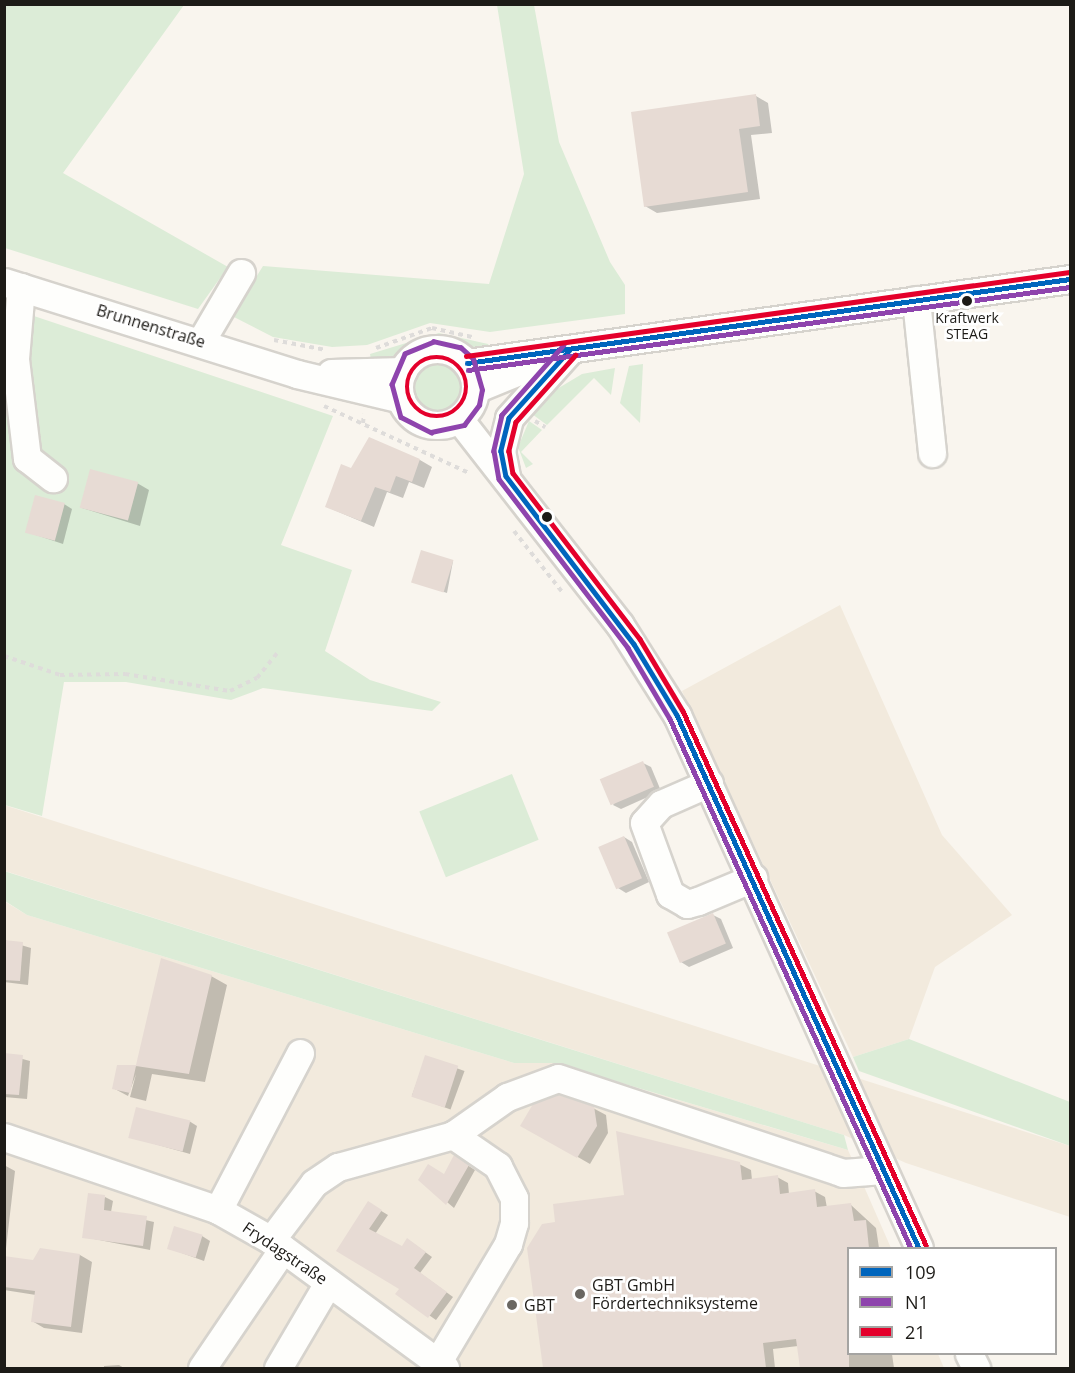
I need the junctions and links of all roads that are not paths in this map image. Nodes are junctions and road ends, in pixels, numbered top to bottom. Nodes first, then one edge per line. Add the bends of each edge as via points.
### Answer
1 (241, 273) dead end
2 (1071, 279) edge
3 (13, 284) edge
4 (916, 300) junction
5 (201, 341) junction
6 (570, 350) junction
7 (467, 363) junction
8 (402, 371) junction
9 (365, 381) junction
10 (475, 389) junction
11 (401, 399) junction
12 (459, 419) junction
13 (932, 453) dead end
14 (506, 476) junction
15 (53, 477) dead end
16 (709, 783) junction
17 (753, 878) junction
18 (300, 1053) dead end
19 (453, 1136) junction
20 (4, 1137) edge
21 (883, 1170) junction
22 (218, 1210) junction
23 (277, 1244) junction
24 (919, 1247) edge
25 (328, 1283) junction
26 (441, 1366) edge
27 (202, 1368) edge
28 (278, 1368) edge

1 - 5 street
2 - 4 street
3 - 5 street, Brunnenstraße
3 - 15 street via 15,359 27,458
4 - 6 street
4 - 13 street
5 - 9 street, Brunnenstraße via 297,374
6 - 7 street
6 - 10 street
6 - 14 street via 509,418 501,452
7 - 8 street via 434,349 421,352
7 - 10 street
8 - 9 street, Brunnenstraße
8 - 11 street
9 - 11 street, Brunnenstraße
10 - 12 street
11 - 12 street via 418,421 439,425
12 - 14 street
14 - 16 street via 634,644
16 - 17 street
16 - 17 street via 661,804 644,823 670,894 687,903 698,902
17 - 21 street
18 - 22 street
19 - 21 street via 507,1097 558,1078 843,1173
19 - 23 street via 338,1167 314,1183
19 - 26 street via 498,1166 514,1198 514,1223 508,1244
20 - 22 street, Frydagstraße
21 - 24 street
22 - 23 street, Frydagstraße
23 - 25 street, Frydagstraße
23 - 27 street
25 - 26 street, Frydagstraße
25 - 28 street

